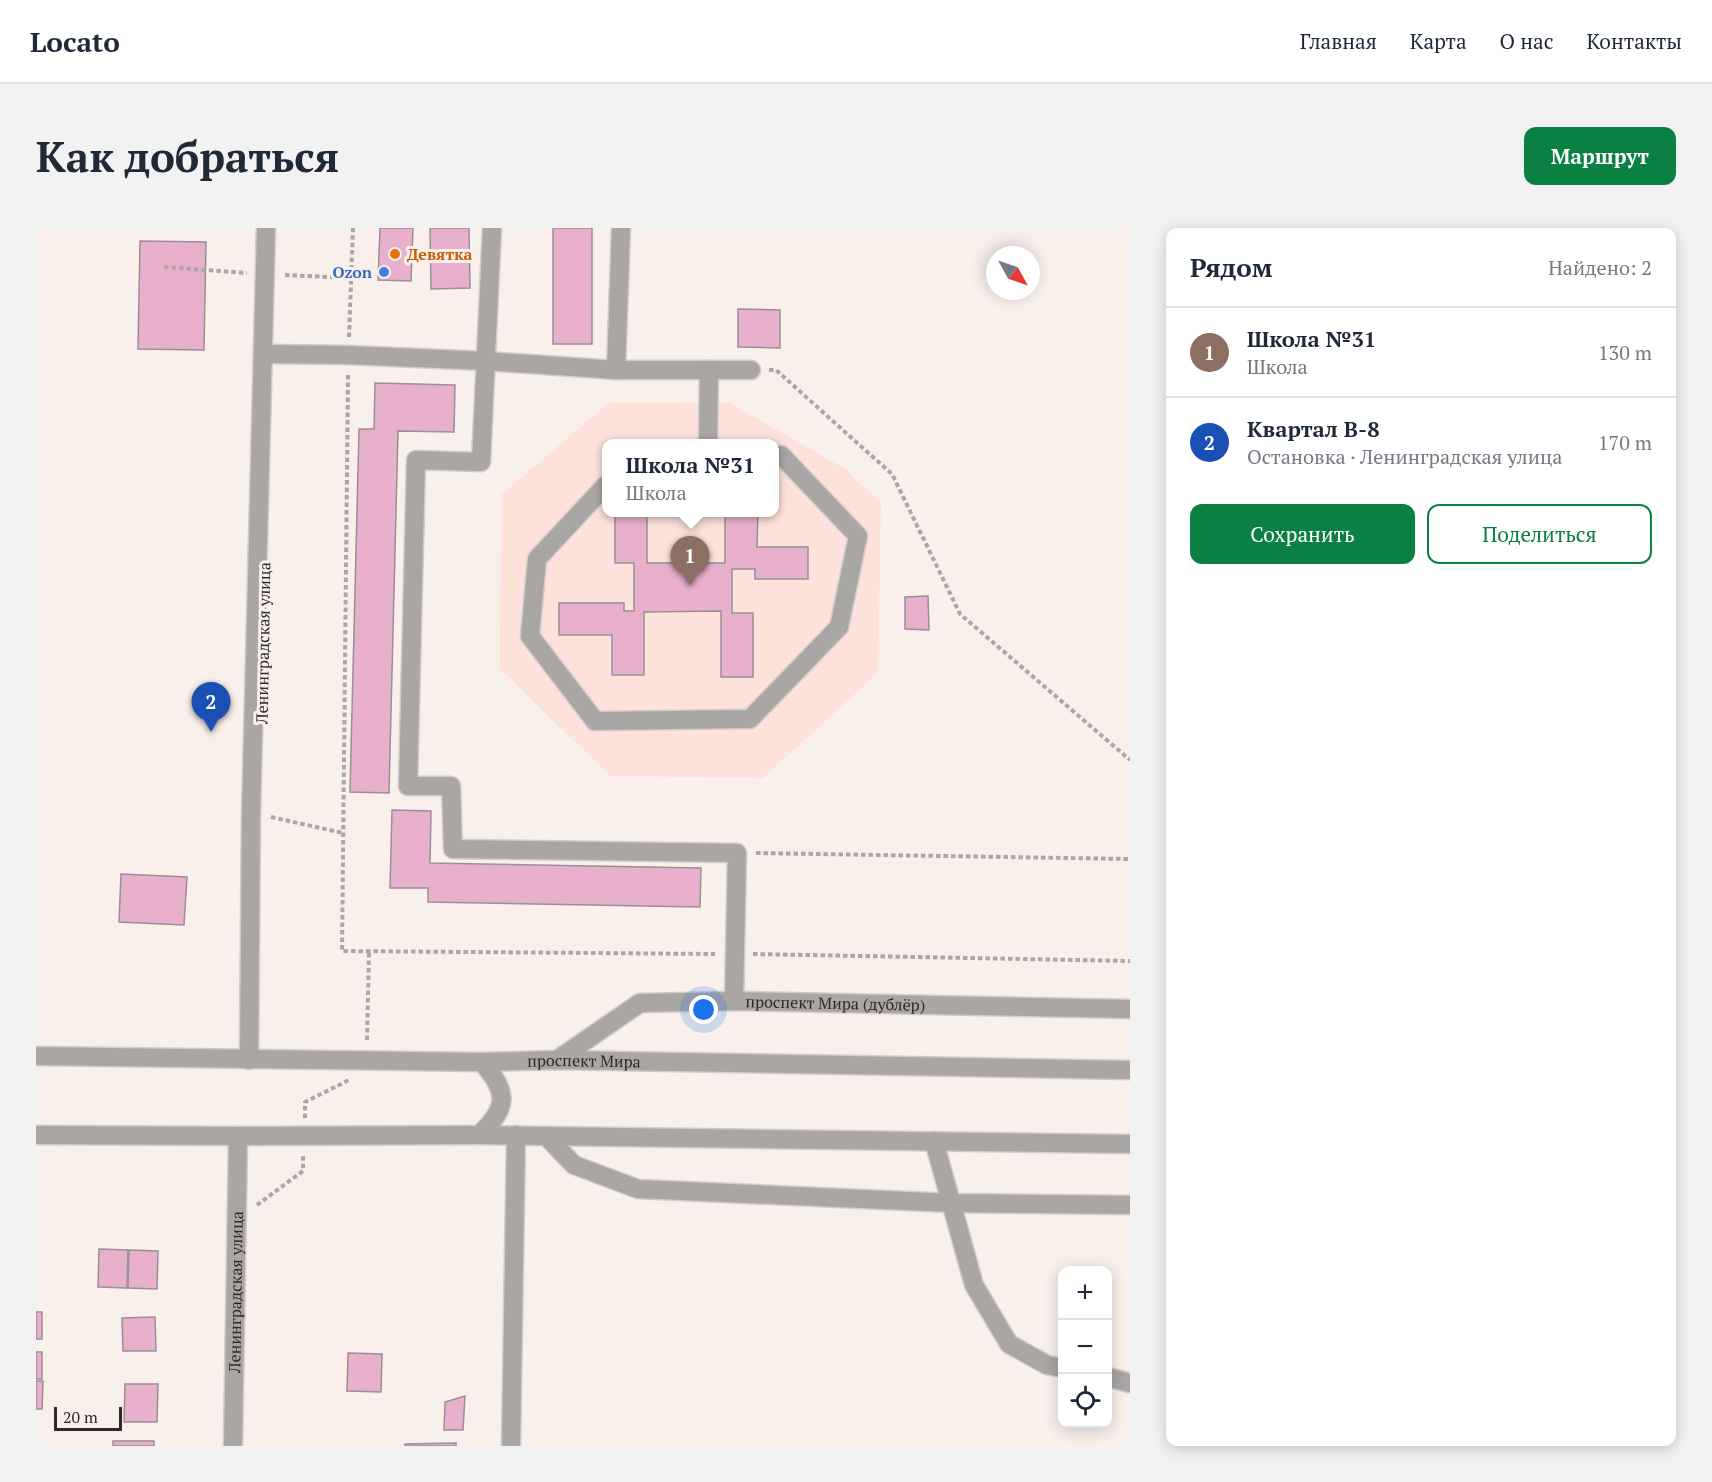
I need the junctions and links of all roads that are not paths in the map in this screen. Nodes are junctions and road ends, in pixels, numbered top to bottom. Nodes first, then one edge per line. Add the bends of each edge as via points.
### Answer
1 (266, 228) edge
2 (492, 228) edge
3 (621, 228) edge
4 (264, 354) junction
5 (486, 361) junction
6 (616, 370) junction
7 (709, 370) junction
8 (751, 370) road end
9 (708, 439) edge
10 (779, 455) edge
11 (602, 489) edge
12 (734, 1001) junction
13 (1130, 1009) edge
14 (36, 1056) edge
15 (253, 1059) junction
16 (557, 1060) junction
17 (482, 1062) junction
18 (1130, 1070) edge
19 (36, 1135) edge
20 (479, 1135) junction
21 (516, 1135) junction
22 (238, 1136) junction
23 (546, 1136) junction
24 (934, 1141) junction
25 (1130, 1144) edge
26 (952, 1203) junction
27 (1130, 1205) edge
28 (1058, 1367) edge
29 (1112, 1378) edge
30 (1130, 1383) edge
31 (233, 1446) edge
32 (511, 1446) edge

1 - 4 street, Ленинградская улица
2 - 5 street
3 - 6 street
4 - 5 street
4 - 15 street, Ленинградская улица via 261,815
4 - 15 street via 252,791
5 - 6 street
5 - 12 street via 481,462 416,460 408,786 451,786 453,849 737,853
6 - 7 street
7 - 8 street
7 - 9 street
10 - 11 street via 858,536 839,627 750,719 595,721 530,636 537,559
12 - 13 street, проспект Мира (дублёр)
12 - 16 street, проспект Мира (дублёр) via 640,1003
14 - 15 street, проспект Мира
15 - 17 street, проспект Мира
16 - 17 street, проспект Мира
16 - 18 street, проспект Мира
17 - 20 street via 496,1078 502,1095 494,1121
19 - 22 street
20 - 21 street
20 - 22 street
21 - 23 street
21 - 32 street
22 - 31 street, Ленинградская улица
23 - 24 street
23 - 26 street via 574,1165 638,1189
24 - 25 street
24 - 26 street
26 - 27 street
26 - 28 street via 974,1285 1009,1344
29 - 30 street

